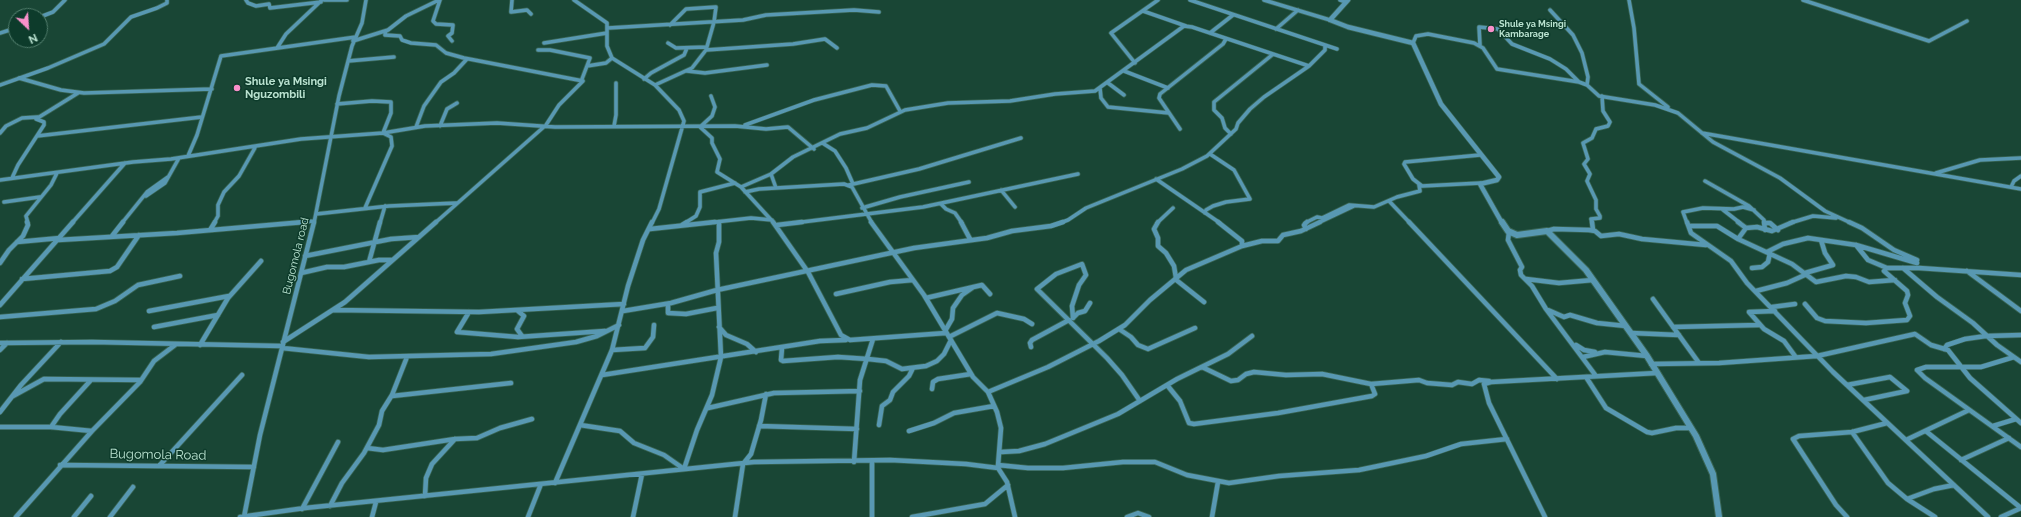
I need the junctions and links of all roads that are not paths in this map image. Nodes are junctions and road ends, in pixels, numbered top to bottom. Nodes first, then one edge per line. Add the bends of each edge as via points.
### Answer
1 (65, 0) edge
2 (167, 0) edge
3 (246, 0) edge
4 (347, 0) edge
5 (366, 0) edge
6 (440, 0) edge
7 (512, 0) edge
8 (576, 0) edge
9 (1158, 0) edge
10 (1190, 0) edge
11 (1264, 0) edge
12 (1340, 0) edge
13 (1629, 0) edge
14 (1803, 0) edge
15 (322, 1) edge
16 (1347, 1) edge
17 (1298, 10) junction
18 (1550, 10) dead end
19 (1143, 11) junction
20 (879, 12) dead end
21 (48, 14) edge
22 (531, 14) dead end
23 (1233, 15) junction
24 (1330, 20) junction
25 (1967, 21) dead end
26 (714, 22) junction
27 (670, 25) junction
28 (1187, 26) junction
29 (608, 28) junction
30 (1276, 29) junction
31 (386, 31) junction
32 (608, 33) junction
33 (1210, 33) junction
34 (354, 39) junction
35 (1226, 39) junction
36 (452, 40) dead end
37 (544, 43) dead end
38 (1413, 43) junction
39 (668, 44) dead end
40 (1325, 45) junction
41 (1480, 45) junction
42 (277, 48) junction
43 (687, 48) junction
44 (838, 48) dead end
45 (707, 49) junction
46 (1337, 49) dead end
47 (538, 50) dead end
48 (1272, 55) junction
49 (394, 57) dead end
50 (612, 58) junction
51 (467, 59) junction
52 (348, 61) junction
53 (1135, 63) junction
54 (767, 65) dead end
55 (587, 66) junction
56 (1309, 66) junction
57 (686, 71) junction
58 (1124, 71) junction
59 (19, 78) junction
60 (582, 79) junction
61 (644, 79) junction
62 (1579, 82) junction
63 (616, 83) dead end
64 (1108, 83) junction
65 (0, 85) edge
66 (655, 85) junction
67 (1587, 85) junction
68 (1100, 88) junction
69 (1168, 88) junction
70 (212, 90) junction
71 (79, 92) junction
72 (1124, 95) dead end
73 (711, 96) dead end
74 (1602, 96) junction
75 (457, 103) dead end
76 (337, 104) junction
77 (1673, 110) junction
78 (900, 111) junction
79 (1169, 113) junction
80 (38, 117) junction
81 (202, 117) junction
82 (546, 125) junction
83 (440, 126) junction
84 (614, 126) junction
85 (684, 126) junction
86 (740, 126) junction
87 (416, 127) junction
88 (700, 127) junction
89 (1180, 129) dead end
90 (0, 133) edge
91 (383, 133) junction
92 (1702, 133) junction
93 (1231, 134) junction
94 (37, 136) junction
95 (329, 137) junction
96 (1021, 138) dead end
97 (824, 144) junction
98 (256, 146) junction
99 (814, 149) junction
100 (1210, 154) junction
101 (1480, 155) junction
102 (188, 156) junction
103 (179, 158) junction
104 (2021, 158) edge
105 (125, 163) junction
106 (57, 173) junction
107 (771, 174) junction
108 (1078, 174) dead end
109 (1934, 174) junction
110 (2021, 176) edge
111 (12, 178) junction
112 (1156, 179) junction
113 (0, 180) edge
114 (1706, 181) dead end
115 (969, 182) dead end
116 (735, 183) junction
117 (1481, 183) junction
118 (851, 184) junction
119 (1419, 185) junction
120 (741, 187) junction
121 (2011, 187) junction
122 (776, 188) junction
123 (2021, 189) edge
124 (1000, 190) junction
125 (745, 192) junction
126 (40, 197) junction
127 (1389, 201) junction
128 (4, 202) dead end
129 (458, 203) junction
130 (941, 204) junction
131 (1356, 205) junction
132 (385, 206) junction
133 (1015, 207) dead end
134 (365, 208) junction
135 (862, 208) junction
136 (1173, 208) dead end
137 (1722, 209) junction
138 (1754, 210) junction
139 (1205, 212) junction
140 (316, 214) junction
141 (865, 214) junction
142 (1841, 219) junction
143 (772, 220) junction
144 (314, 221) junction
145 (719, 222) junction
146 (1765, 223) junction
147 (777, 225) junction
148 (680, 226) junction
149 (1689, 226) junction
150 (1746, 228) junction
151 (650, 229) junction
152 (1306, 229) junction
153 (210, 230) junction
154 (1593, 230) junction
155 (1766, 230) junction
156 (1778, 230) junction
157 (1547, 231) junction
158 (1509, 232) junction
159 (138, 235) junction
160 (112, 236) junction
161 (419, 237) junction
162 (59, 239) junction
163 (970, 239) junction
164 (1738, 239) junction
165 (1821, 240) junction
166 (17, 242) junction
167 (374, 242) junction
168 (1706, 245) junction
169 (1856, 245) junction
170 (1242, 246) junction
171 (1768, 253) junction
172 (894, 254) junction
173 (305, 256) junction
174 (261, 260) dead end
175 (392, 260) junction
176 (369, 262) junction
177 (0, 263) edge
178 (1752, 268) dead end
179 (1887, 268) junction
180 (1902, 268) junction
181 (1967, 271) junction
182 (808, 272) junction
183 (301, 273) junction
184 (1806, 273) junction
185 (2021, 275) edge
186 (180, 276) dead end
187 (1175, 278) junction
188 (22, 279) junction
189 (1526, 279) junction
190 (913, 280) junction
191 (1593, 280) junction
192 (1895, 280) junction
193 (974, 286) junction
194 (717, 290) junction
195 (1756, 291) junction
196 (836, 294) dead end
197 (990, 294) dead end
198 (230, 296) junction
199 (926, 298) junction
200 (1654, 300) dead end
201 (1204, 302) dead end
202 (1090, 303) dead end
203 (624, 304) junction
204 (668, 304) junction
205 (1794, 304) dead end
206 (1805, 304) dead end
207 (0, 305) edge
208 (717, 308) junction
209 (1546, 309) junction
210 (1774, 309) junction
211 (333, 310) junction
212 (2021, 310) edge
213 (149, 311) dead end
214 (518, 311) junction
215 (623, 311) junction
216 (469, 312) junction
217 (218, 315) junction
218 (0, 317) edge
219 (1071, 320) junction
220 (1032, 324) dead end
221 (619, 325) junction
222 (654, 325) dead end
223 (1759, 325) junction
224 (718, 326) junction
225 (1626, 326) junction
226 (154, 327) dead end
227 (1673, 327) junction
228 (1195, 328) dead end
229 (1119, 329) junction
230 (608, 331) junction
231 (1631, 333) junction
232 (948, 335) junction
233 (1679, 335) junction
234 (2021, 335) edge
235 (522, 336) junction
236 (1252, 336) dead end
237 (1986, 336) junction
238 (873, 339) junction
239 (848, 340) junction
240 (61, 342) junction
241 (0, 343) edge
242 (7, 343) junction
243 (1572, 343) junction
244 (175, 345) junction
245 (200, 345) junction
246 (282, 345) junction
247 (1093, 345) junction
248 (1031, 347) dead end
249 (782, 348) junction
250 (1944, 349) junction
251 (0, 350) edge
252 (612, 350) junction
253 (756, 352) junction
254 (1600, 353) junction
255 (1647, 356) junction
256 (1795, 356) junction
257 (1817, 356) junction
258 (407, 357) junction
259 (721, 357) junction
260 (1583, 357) junction
261 (2014, 357) junction
262 (868, 358) junction
263 (2021, 362) edge
264 (1699, 363) junction
265 (1651, 364) junction
266 (1202, 367) junction
267 (913, 368) junction
268 (1963, 368) junction
269 (1657, 373) junction
270 (971, 374) junction
271 (242, 375) dead end
272 (602, 375) junction
273 (1596, 376) junction
274 (1586, 377) junction
275 (1557, 379) junction
276 (91, 380) junction
277 (141, 380) junction
278 (1491, 382) junction
279 (511, 383) dead end
280 (1371, 384) junction
281 (1167, 385) junction
282 (1847, 385) junction
283 (932, 389) dead end
284 (860, 391) junction
285 (988, 392) junction
286 (766, 394) junction
287 (13, 396) junction
288 (392, 396) junction
289 (1864, 400) junction
290 (1140, 401) junction
291 (994, 406) junction
292 (708, 408) junction
293 (1969, 410) junction
294 (0, 412) edge
295 (532, 419) dead end
296 (2016, 419) junction
297 (1887, 423) junction
298 (2021, 423) edge
299 (580, 425) junction
300 (878, 425) dead end
301 (759, 426) junction
302 (1993, 426) junction
303 (0, 427) edge
304 (51, 427) junction
305 (1691, 428) junction
306 (857, 429) junction
307 (92, 431) junction
308 (909, 432) dead end
309 (1852, 432) junction
310 (1926, 432) junction
311 (2009, 438) junction
312 (455, 439) junction
313 (1507, 439) junction
314 (1906, 440) junction
315 (338, 442) dead end
316 (2021, 447) edge
317 (367, 448) junction
318 (1001, 452) junction
319 (1961, 460) junction
320 (872, 461) junction
321 (854, 462) junction
322 (743, 464) junction
323 (60, 465) junction
324 (159, 466) junction
325 (254, 467) junction
326 (998, 467) junction
327 (684, 469) junction
328 (642, 474) junction
329 (1218, 482) junction
330 (555, 483) junction
331 (541, 484) junction
332 (1008, 485) junction
333 (1954, 485) junction
334 (133, 487) dead end
335 (91, 496) dead end
336 (426, 496) junction
337 (1907, 499) junction
338 (376, 502) junction
339 (330, 506) junction
340 (2021, 508) edge
341 (302, 509) junction
342 (16, 517) edge
343 (74, 517) edge
344 (110, 517) edge
345 (240, 517) edge
346 (244, 517) edge
347 (372, 517) edge
348 (528, 517) edge
349 (633, 517) edge
350 (734, 517) edge
351 (872, 517) edge
352 (912, 517) edge
353 (1015, 517) edge
354 (1127, 517) edge
355 (1149, 517) edge
356 (1212, 517) edge
357 (1545, 517) edge
358 (1719, 517) edge
359 (1847, 517) edge
360 (1935, 517) edge
361 (1988, 517) edge
362 (2001, 517) edge

1 - 21 street
2 - 59 street via 158,7 132,16 104,44
3 - 15 street via 256,6 269,4 270,8
4 - 15 street
5 - 34 street, Bugomola road via 362,23
6 - 31 street via 406,16
6 - 36 street via 433,20 436,24 453,25 452,33 448,36
7 - 22 street via 511,12 527,10
8 - 29 street via 606,21
9 - 19 street
10 - 23 street
11 - 17 street
12 - 16 street
13 - 77 street via 1639,84
14 - 25 street via 1928,41
15 - 42 street via 286,34
16 - 24 street
17 - 24 street
17 - 30 street
18 - 67 street via 1573,35 1582,53 1588,77
19 - 28 street
19 - 53 street via 1111,33
20 - 26 street via 848,10 766,14 748,20
23 - 30 street
23 - 33 street
24 - 38 street
26 - 27 street
26 - 27 street via 716,7 695,7 683,11
26 - 45 street
27 - 29 street
28 - 33 street
28 - 53 street via 1180,28
29 - 32 street
30 - 40 street
31 - 34 street
31 - 51 street via 385,35 400,36 411,43 436,45 446,53
32 - 37 street
32 - 50 street via 607,46
33 - 35 street
34 - 42 street
34 - 52 street, Bugomola road
35 - 48 street
35 - 69 street
38 - 41 street via 1416,36 1428,34
38 - 101 street via 1441,104
39 - 43 street via 675,48
40 - 46 street
40 - 56 street via 1325,50
41 - 62 street via 1497,69
41 - 62 street via 1480,27 1498,29 1512,44 1550,59 1566,69
42 - 70 street via 221,56
43 - 45 street
43 - 61 street via 684,55
44 - 45 street via 824,38 793,44
45 - 57 street via 698,62
47 - 55 street via 589,58
48 - 56 street
48 - 93 street via 1214,102 1214,110
49 - 52 street
50 - 55 street via 606,63
50 - 61 street
51 - 60 street
51 - 87 street via 441,82 424,106
52 - 76 street, Bugomola road
53 - 58 street
54 - 57 street via 704,73
55 - 60 street
56 - 93 street via 1259,101 1245,114 1238,128
57 - 66 street
58 - 64 street
58 - 69 street
59 - 65 street
59 - 71 street via 61,90
60 - 82 street via 559,105
61 - 66 street
62 - 67 street
63 - 84 street
64 - 68 street
64 - 72 street
66 - 85 street via 679,110
67 - 74 street
68 - 78 street via 1010,101 948,103
68 - 79 street via 1101,98 1108,106
69 - 79 street via 1159,96
70 - 71 street
70 - 81 street
71 - 80 street
73 - 88 street via 715,105 712,116
74 - 77 street
74 - 154 street via 1603,111 1610,124 1596,129 1592,138 1582,143 1588,158 1584,164 1590,174 1587,181 1600,216 1591,219
75 - 83 street via 447,109
76 - 91 street via 390,101 391,113
76 - 95 street, Bugomola road
77 - 92 street
78 - 86 street via 886,86 872,85 814,100 752,124
78 - 97 street via 866,128 843,133
79 - 89 street
80 - 90 street via 22,117 6,126
80 - 94 street via 36,119 44,124
81 - 94 street
81 - 102 street via 196,140
82 - 83 street via 497,123
82 - 84 street
82 - 129 street
83 - 87 street
84 - 85 street
85 - 88 street
85 - 151 street
86 - 88 street
86 - 99 street via 766,129 790,127
87 - 91 street
88 - 116 street via 712,138 720,159 717,172
91 - 95 street
91 - 134 street via 391,137 392,146
92 - 109 street
92 - 142 street via 1713,142 1780,178 1820,208
93 - 100 street
94 - 111 street
95 - 98 street
95 - 140 street, Bugomola road
96 - 118 street via 918,169
97 - 99 street
97 - 118 street via 835,150 846,168
98 - 102 street
98 - 153 street via 239,176 224,192 218,205 218,216
99 - 107 street via 793,157
100 - 112 street
100 - 139 street via 1234,169 1250,199 1213,206
101 - 117 street via 1499,177 1497,180
101 - 119 street via 1405,162 1413,179
102 - 103 street
103 - 105 street
103 - 160 street via 168,177 151,189
104 - 109 street via 1980,160
105 - 106 street
105 - 162 street
106 - 111 street
106 - 126 street
107 - 120 street
107 - 122 street
108 - 124 street
109 - 121 street
110 - 121 street
111 - 113 street
112 - 139 street
112 - 163 street via 1086,208 1069,220 1053,226
114 - 138 street via 1740,199
115 - 135 street
116 - 120 street
116 - 148 street via 700,192 700,207 696,216
117 - 119 street
117 - 158 street
118 - 122 street
118 - 135 street
119 - 127 street via 1420,191
120 - 125 street
121 - 123 street
122 - 125 street
124 - 130 street
124 - 133 street
125 - 143 street
126 - 128 street
126 - 166 street via 26,216 28,225
127 - 131 street via 1373,207
127 - 275 street
129 - 132 street
129 - 161 street
130 - 141 street
130 - 163 street via 955,213
131 - 152 street
131 - 152 street via 1349,205 1322,218 1317,217 1305,223
132 - 134 street
132 - 167 street
134 - 140 street
135 - 141 street
136 - 187 street via 1157,223 1154,230 1158,246 1174,266
137 - 138 street via 1743,207
137 - 149 street via 1684,211
137 - 150 street
138 - 146 street
139 - 170 street via 1240,238
140 - 144 street, Bugomola road
141 - 147 street
141 - 172 street
142 - 156 street via 1813,216 1786,224
142 - 169 street via 1862,228 1894,250 1917,261
143 - 145 street via 754,218
143 - 147 street
144 - 153 street
144 - 173 street, Bugomola road
145 - 148 street
145 - 194 street via 716,253
146 - 155 street
146 - 156 street via 1770,223
147 - 182 street
148 - 151 street
149 - 164 street via 1716,226
149 - 168 street via 1691,233
150 - 155 street via 1757,227
150 - 164 street
151 - 203 street via 643,240
152 - 170 street via 1283,235 1278,241
153 - 159 street
154 - 157 street via 1566,228
154 - 168 street via 1601,236 1619,234 1642,239
155 - 156 street
157 - 158 street via 1517,235
157 - 191 street
158 - 189 street via 1508,240 1522,266 1521,275
159 - 160 street
159 - 188 street via 118,267 110,271
160 - 162 street
161 - 167 street
161 - 175 street
162 - 166 street
162 - 188 street
163 - 172 street via 914,248
164 - 171 street
165 - 169 street
165 - 171 street via 1801,239 1776,246
165 - 184 street via 1824,253 1833,265
166 - 177 street
167 - 173 street
167 - 176 street
168 - 195 street via 1734,264 1740,276
169 - 179 street via 1868,260
170 - 187 street via 1186,270
171 - 178 street via 1768,262 1762,267
171 - 184 street
172 - 182 street
172 - 190 street
173 - 183 street, Bugomola road
174 - 198 street
175 - 176 street
175 - 211 street
176 - 183 street
179 - 180 street
179 - 192 street via 1884,270
180 - 181 street
180 - 237 street
181 - 185 street
181 - 212 street
182 - 194 street
182 - 239 street via 836,329
183 - 246 street, Bugomola road
184 - 192 street via 1818,282 1846,276 1856,276 1869,282
184 - 195 street via 1787,283
186 - 218 street via 136,286 115,301 96,309
187 - 201 street
187 - 229 street
188 - 207 street
189 - 191 street via 1559,283
189 - 209 street
190 - 196 street via 890,282
190 - 199 street
191 - 225 street
192 - 206 street via 1905,288 1908,295 1904,303 1910,316 1908,320 1825,321 1817,318
193 - 197 street via 984,286
193 - 199 street
193 - 232 street via 962,295 953,308
194 - 204 street
194 - 208 street
195 - 210 street
198 - 213 street
198 - 217 street
199 - 232 street
200 - 227 street
202 - 219 street via 1085,311 1078,313
203 - 214 street
203 - 215 street
204 - 208 street via 668,313 686,314
204 - 215 street
205 - 210 street
208 - 224 street
209 - 225 street via 1565,317 1570,315 1597,323
209 - 243 street
210 - 223 street via 1749,312
210 - 257 street
211 - 216 street
211 - 246 street
214 - 216 street
214 - 235 street via 524,316 517,328
215 - 221 street
216 - 235 street via 457,332
217 - 226 street
217 - 245 street
219 - 219 street via 1037,289 1056,274 1081,264 1086,275 1079,285 1072,306
219 - 247 street
219 - 248 street via 1032,340
220 - 232 street via 1024,319 996,313
221 - 230 street
221 - 252 street
222 - 252 street via 653,338 645,348
223 - 227 street
223 - 256 street via 1784,341
224 - 253 street via 726,335 747,344
224 - 259 street
225 - 231 street
227 - 233 street
228 - 229 street via 1148,349 1138,345
229 - 247 street
230 - 235 street
230 - 258 street via 576,342 496,354
231 - 233 street
231 - 255 street
232 - 238 street
232 - 267 street via 944,354 937,361
232 - 270 street
233 - 264 street
234 - 237 street
236 - 266 street via 1228,354
237 - 250 street via 1958,341
237 - 261 street
238 - 239 street
238 - 262 street
239 - 249 street via 820,341
240 - 242 street
240 - 244 street
240 - 287 street
241 - 242 street
242 - 251 street
243 - 254 street via 1584,350
243 - 260 street
244 - 245 street
244 - 277 street via 156,360
245 - 246 street
246 - 258 street via 369,357
246 - 325 street, Bugomola road
247 - 285 street
247 - 290 street via 1122,375
249 - 253 street
249 - 262 street via 783,361 838,357
250 - 257 street via 1931,345 1915,334 1862,348
250 - 268 street
252 - 272 street
253 - 259 street
254 - 255 street
254 - 260 street
255 - 265 street
256 - 257 street
256 - 264 street
257 - 282 street
258 - 288 street
259 - 272 street
259 - 292 street
260 - 273 street
261 - 263 street
261 - 268 street via 1992,365
262 - 267 street via 886,361 902,369
262 - 284 street via 862,374
264 - 265 street
265 - 269 street
266 - 280 street via 1230,381 1240,380 1246,374 1259,372 1286,375 1322,374
266 - 281 street
267 - 300 street via 909,376 892,392 890,400 882,406
268 - 293 street via 1926,367 1917,370
268 - 296 street via 1970,378
269 - 273 street
269 - 305 street
270 - 283 street via 935,380
270 - 285 street
271 - 324 street
272 - 299 street
273 - 274 street
274 - 275 street
274 - 305 street via 1606,408 1645,431 1652,433
275 - 278 street
276 - 277 street
276 - 287 street via 42,380
276 - 304 street
277 - 307 street
278 - 280 street via 1479,380 1472,384 1459,382 1450,385 1419,380
278 - 313 street via 1484,384 1486,395
279 - 288 street
280 - 281 street via 1375,394 1372,396 1278,413 1195,424 1187,419 1180,401
281 - 290 street
282 - 289 street
282 - 289 street via 1890,377 1907,391
284 - 286 street
284 - 306 street
285 - 291 street
286 - 292 street
286 - 301 street
287 - 294 street
288 - 317 street via 382,411 379,425
289 - 297 street
290 - 318 street via 1118,414 1060,439 1022,450
291 - 308 street via 954,413
291 - 318 street via 1001,428
292 - 327 street via 697,430
293 - 302 street
293 - 310 street
295 - 312 street via 500,428 480,438
296 - 298 street
296 - 302 street
297 - 309 street
297 - 314 street
299 - 327 street via 620,431 634,443 664,455
299 - 330 street
301 - 306 street
301 - 322 street via 751,454
302 - 311 street
303 - 304 street
304 - 307 street
305 - 358 street via 1713,474
306 - 321 street
307 - 323 street
309 - 337 street via 1888,483
309 - 359 street via 1799,436 1793,439 1836,505
310 - 314 street
310 - 319 street
311 - 316 street
311 - 319 street
312 - 317 street via 386,449
312 - 336 street via 432,464 426,478
313 - 329 street via 1461,444 1426,456 1359,470
313 - 357 street
314 - 333 street
315 - 341 street
317 - 339 street via 342,483
318 - 326 street
319 - 340 street
320 - 321 street
320 - 326 street via 938,462
320 - 351 street
321 - 322 street
322 - 327 street
322 - 350 street
323 - 324 street, Bugomola Road
323 - 342 street
324 - 325 street, Bugomola Road
325 - 346 street, Bugomola road
326 - 329 street via 1064,468 1123,462 1155,462 1187,475
326 - 332 street
327 - 328 street
328 - 330 street
328 - 349 street
329 - 356 street
330 - 331 street
331 - 336 street
331 - 348 street
332 - 352 street via 985,504
332 - 353 street
333 - 337 street
333 - 361 street
334 - 344 street
335 - 343 street
336 - 338 street
337 - 360 street
338 - 339 street
338 - 347 street
339 - 341 street
340 - 362 street
341 - 346 street
345 - 346 street
354 - 355 street via 1139,513

